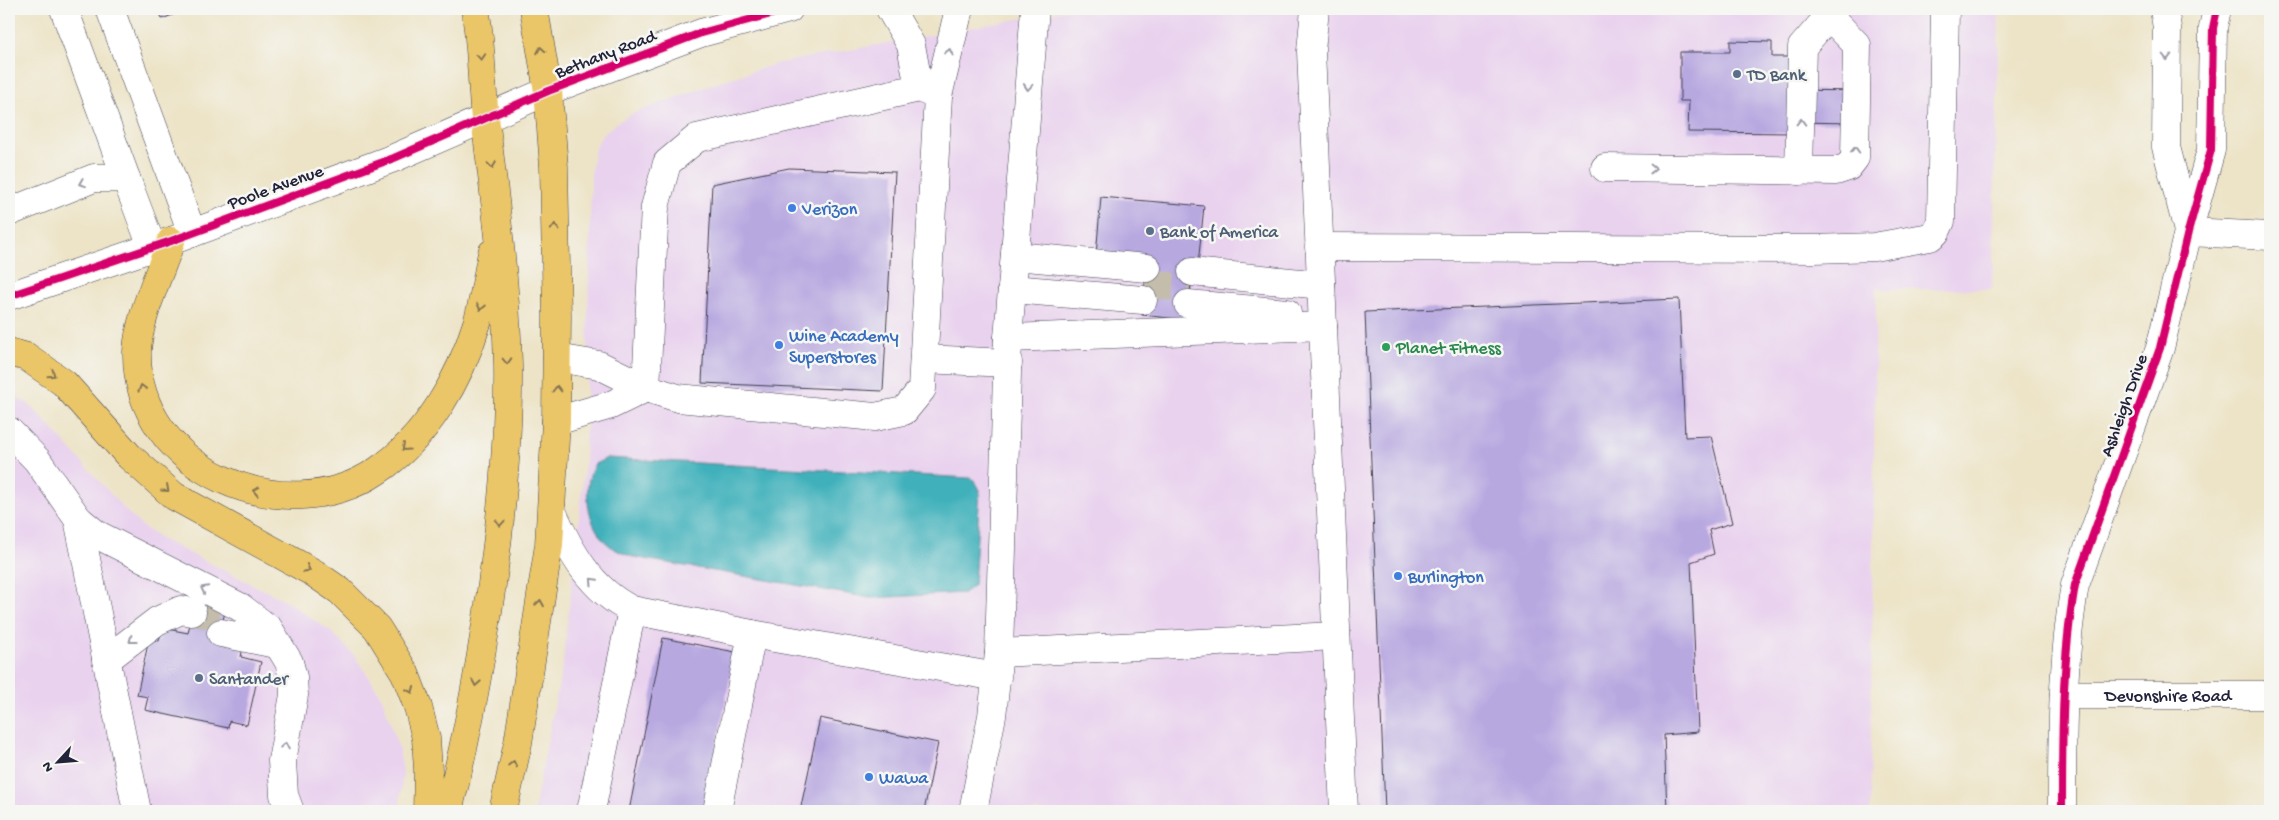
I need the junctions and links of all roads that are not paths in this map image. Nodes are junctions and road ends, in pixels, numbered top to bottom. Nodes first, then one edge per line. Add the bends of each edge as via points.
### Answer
1 (64, 9) edge
2 (110, 9) edge
3 (475, 9) edge
4 (534, 9) edge
5 (788, 9) edge
6 (890, 9) edge
7 (959, 9) edge
8 (1036, 9) edge
9 (1297, 9) edge
10 (1315, 9) edge
11 (1946, 9) edge
12 (2164, 9) edge
13 (2217, 9) edge
14 (1311, 51) junction
15 (548, 91) junction
16 (929, 92) junction
17 (485, 117) junction
18 (1605, 168) dead end
19 (1818, 171) junction
20 (126, 178) junction
21 (9, 212) edge
22 (498, 225) junction
23 (2188, 232) junction
24 (2270, 236) edge
25 (172, 240) junction
26 (1320, 247) junction
27 (1013, 273) junction
28 (1145, 284) tunnel mouth
29 (1190, 288) tunnel mouth
30 (9, 296) edge
31 (1322, 306) junction
32 (1008, 350) junction
33 (9, 352) edge
34 (557, 358) junction
35 (924, 359) junction
36 (646, 388) junction
37 (556, 421) junction
38 (9, 431) edge
39 (552, 512) junction
40 (78, 519) junction
41 (632, 610) junction
42 (191, 620) tunnel mouth
43 (222, 625) tunnel mouth
44 (752, 634) junction
45 (1336, 636) junction
46 (276, 647) junction
47 (106, 660) junction
48 (998, 665) junction
49 (2064, 695) junction
50 (2270, 695) edge
51 (287, 803) edge
52 (137, 811) edge
53 (428, 811) edge
54 (448, 811) edge
55 (503, 811) edge
56 (591, 811) edge
57 (717, 811) edge
58 (973, 811) edge
59 (1344, 811) edge
60 (2062, 811) edge

1 - 20 street
2 - 25 street
3 -> 17 highway
15 -> 4 highway
5 - 15 street, Bethany Road via 701,33
6 - 16 street via 911,44
16 -> 7 street
8 -> 27 street
9 - 14 street
10 - 14 street
11 - 26 street via 1941,221 1930,237 1874,247 1814,250
12 -> 23 street, Ashleigh Drive via 2167,28 2166,148
13 - 23 street, Ashleigh Drive via 2213,28 2212,150
14 - 26 street
15 - 17 street, Poole Avenue
34 -> 15 highway via 554,167
16 - 35 street
16 - 36 street via 696,138 667,163 654,206
17 -> 22 highway
17 - 25 street, Poole Avenue via 394,158
18 -> 19 street
19 - 19 street via 1820,46 1829,16 1857,45 1855,158 1848,167
20 -> 21 street via 94,178
20 - 25 street
22 -> 25 highway via 478,322 468,350 447,392 410,443 378,471 348,486 314,494 278,496 244,489 212,475 183,455 160,429 148,409 139,381 140,329
22 -> 54 highway via 508,366 506,460 484,641 463,753
23 - 24 street
23 - 49 street, Ashleigh Drive via 2160,348 2075,585
25 - 30 street, Poole Avenue
26 - 31 street
27 - 28 street
27 - 32 street
29 - 31 street
31 - 32 street
31 - 45 street
32 - 35 street
32 - 48 street
33 -> 53 highway via 27,357 64,383 130,456 174,496 314,573 340,591 377,628 404,673 418,707 426,738
34 - 36 street via 600,365
37 -> 34 highway
35 - 36 street via 922,389 904,412 875,417 678,398
36 - 37 street via 611,405
37 - 39 highway
38 - 40 street via 37,460
41 -> 39 street via 616,602 578,564
55 -> 39 highway via 518,743
46 -> 40 street via 269,629 240,607 96,534
40 - 47 street
41 - 44 street
41 - 56 street
42 -> 47 street via 157,621
43 - 46 street
44 - 48 street
44 - 57 street
45 - 48 street
45 - 59 street
51 -> 46 street via 282,761 294,695 293,677 289,662
47 - 52 street
48 - 58 street via 992,716
49 - 50 street, Devonshire Road
49 - 60 street, Ashleigh Drive

